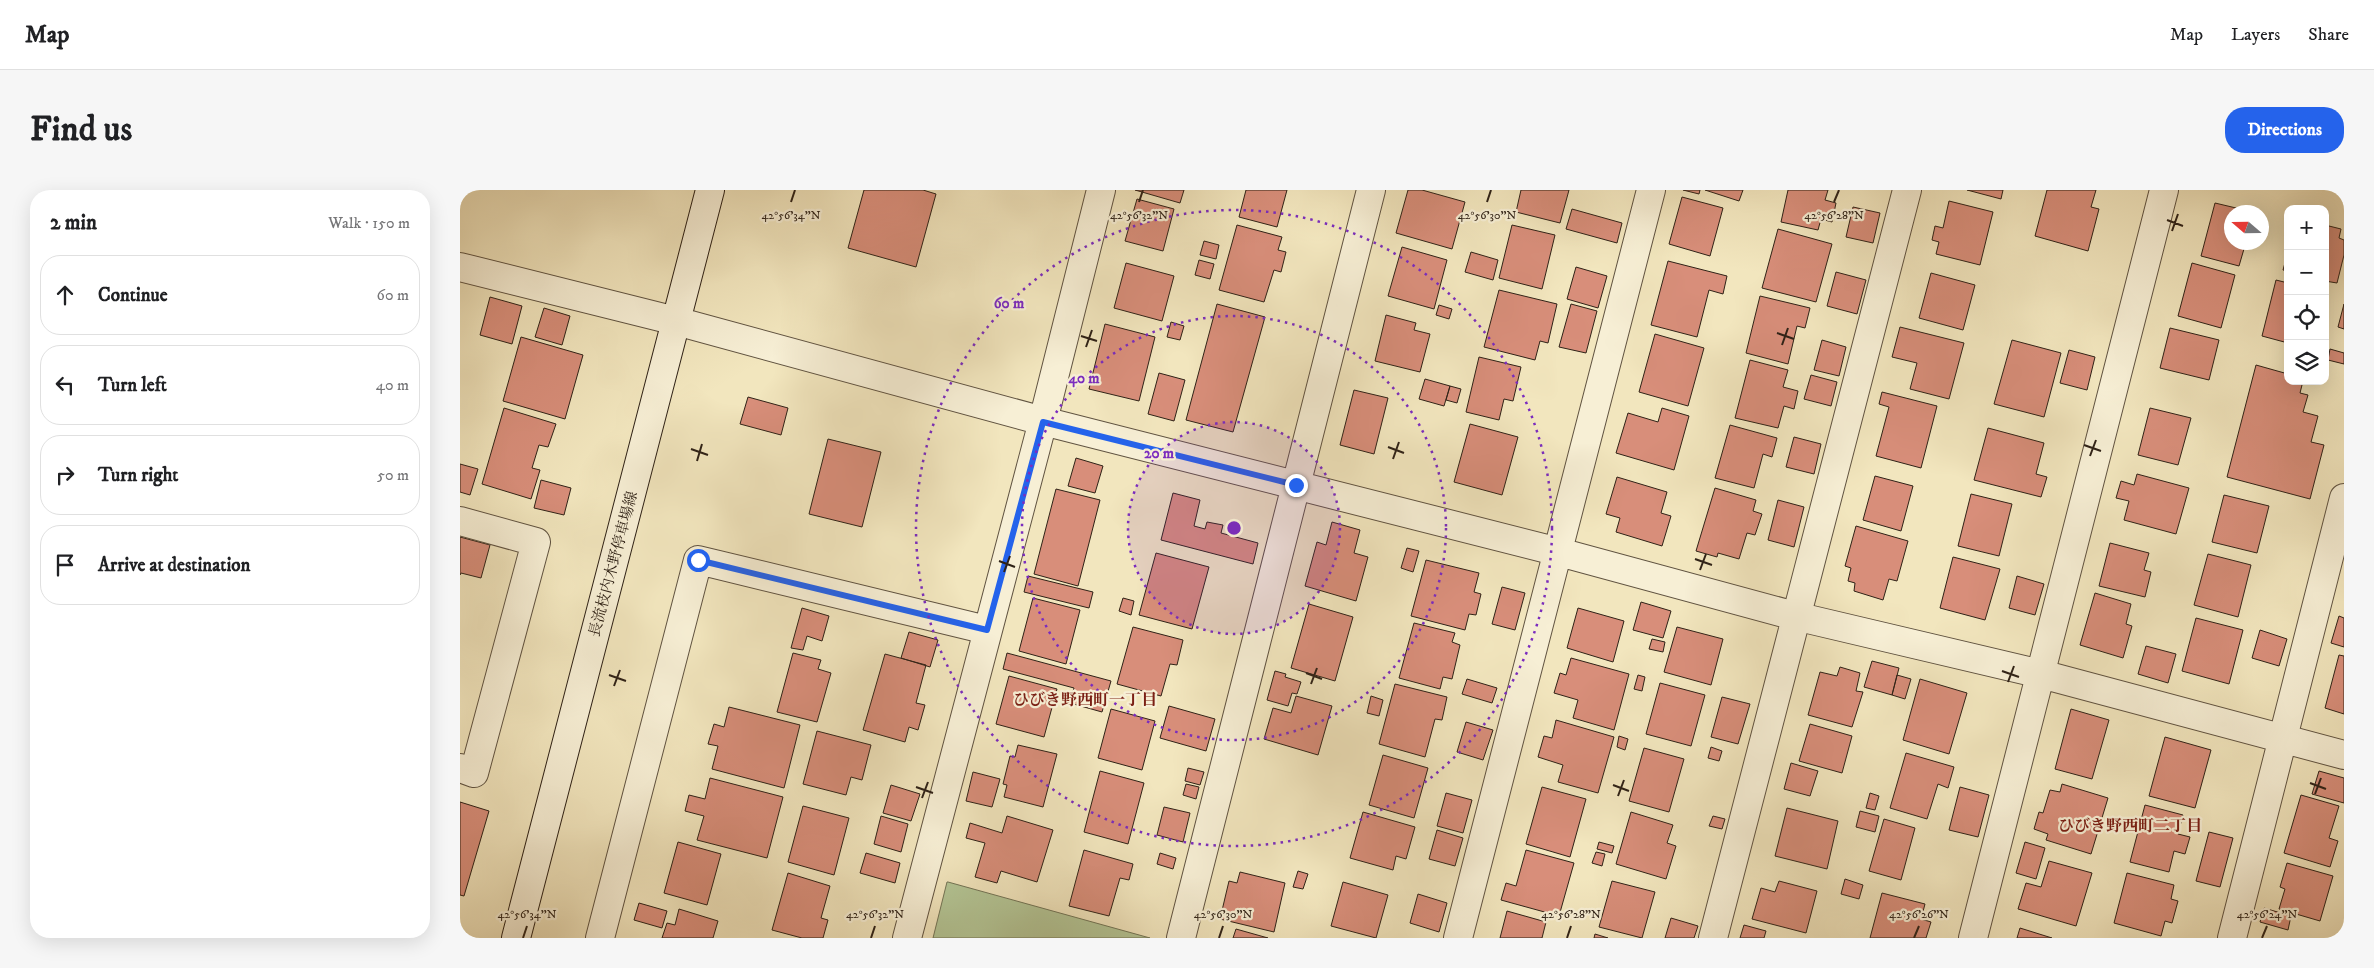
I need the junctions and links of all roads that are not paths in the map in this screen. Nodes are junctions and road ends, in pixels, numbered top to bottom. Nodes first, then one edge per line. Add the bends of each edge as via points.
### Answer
1 (710, 190) edge
2 (1101, 190) edge
3 (1371, 190) edge
4 (1651, 190) edge
5 (1907, 190) edge
6 (2164, 190) edge
7 (460, 267) edge
8 (676, 321) junction
9 (1043, 422) junction
10 (1296, 485) junction
11 (2344, 498) edge
12 (460, 521) edge
13 (1559, 552) junction
14 (1795, 616) junction
15 (987, 630) junction
16 (2041, 674) junction
17 (2282, 740) junction
18 (2344, 755) edge
19 (460, 768) edge
20 (516, 938) edge
21 (600, 938) edge
22 (907, 938) edge
23 (1181, 938) edge
24 (1458, 938) edge
25 (1713, 938) edge
26 (1973, 938) edge
27 (2232, 938) edge

1 - 8 street, 長流枝内木野停車場線
2 - 9 street
3 - 10 street
4 - 13 street
5 - 14 street
6 - 16 street
7 - 8 street
8 - 9 street
8 - 20 street, 長流枝内木野停車場線
9 - 10 street
9 - 15 street
10 - 13 street
10 - 23 street
11 - 17 street
12 - 19 street via 536,542 474,773
13 - 14 street
13 - 24 street
14 - 16 street
14 - 25 street
15 - 21 street via 698,560
15 - 22 street
16 - 17 street
16 - 26 street
17 - 18 street
17 - 27 street

